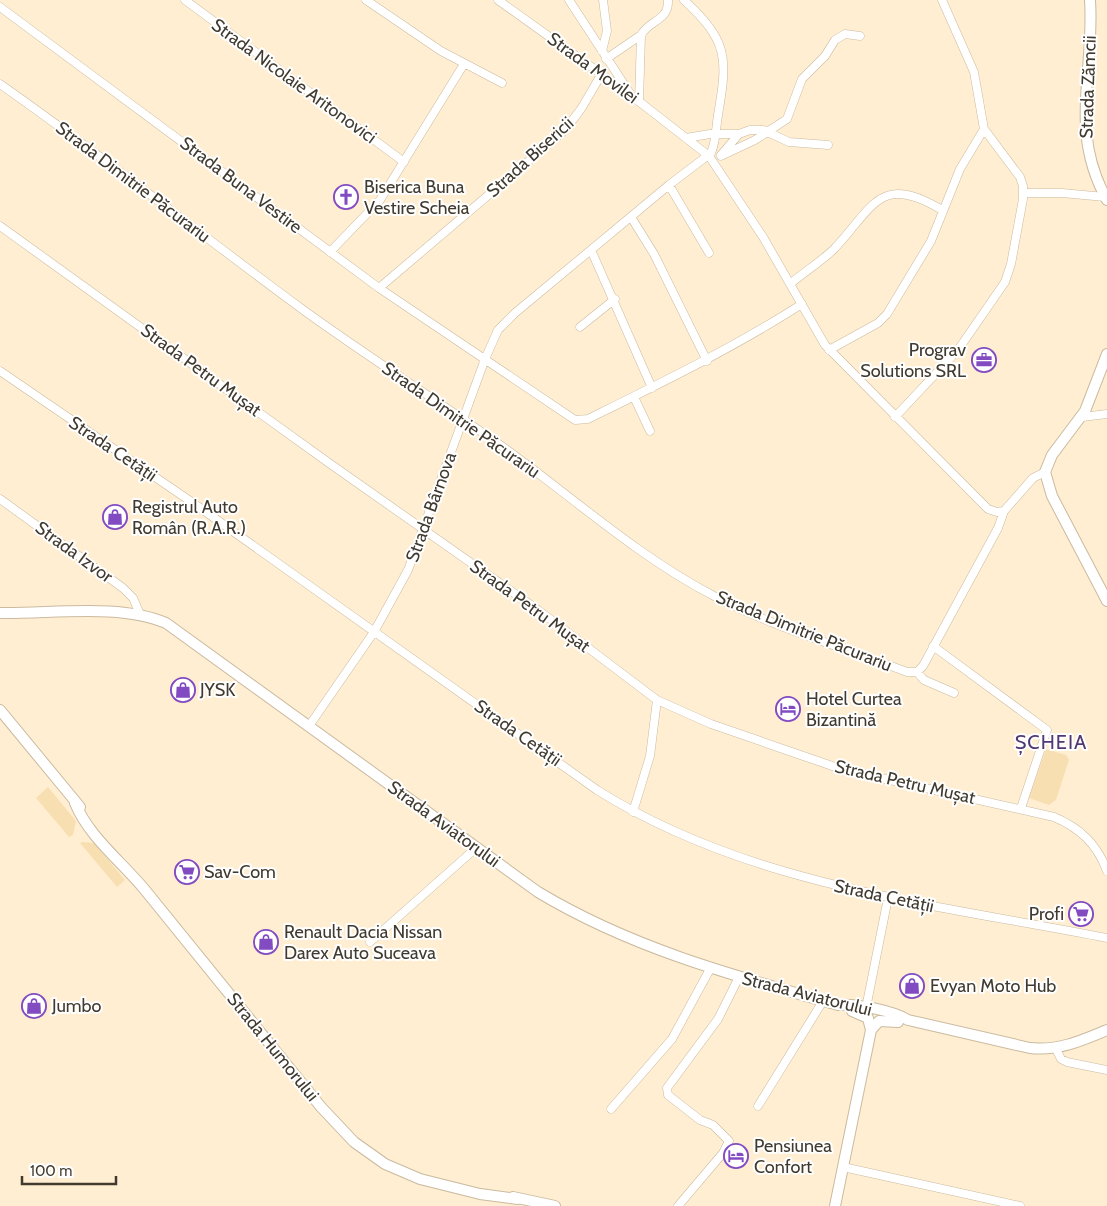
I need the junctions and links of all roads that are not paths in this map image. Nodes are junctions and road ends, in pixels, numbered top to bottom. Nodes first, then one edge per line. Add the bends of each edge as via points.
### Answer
1 (185, 0) edge
2 (366, 0) edge
3 (498, 0) edge
4 (569, 0) edge
5 (603, 0) edge
6 (668, 0) edge
7 (684, 0) edge
8 (942, 0) edge
9 (1090, 0) edge
10 (0, 7) edge
11 (641, 36) junction
12 (860, 36) dead end
13 (602, 51) junction
14 (606, 58) junction
15 (464, 64) junction
16 (601, 74) junction
17 (502, 83) dead end
18 (0, 84) edge
19 (632, 96) junction
20 (639, 102) junction
21 (984, 129) junction
22 (768, 132) junction
23 (715, 133) junction
24 (739, 134) junction
25 (686, 138) junction
26 (828, 145) dead end
27 (721, 156) junction
28 (711, 159) junction
29 (404, 162) junction
30 (669, 185) junction
31 (1023, 193) junction
32 (1106, 199) edge
33 (942, 210) junction
34 (631, 217) junction
35 (0, 226) edge
36 (592, 250) junction
37 (330, 252) junction
38 (709, 254) dead end
39 (790, 284) junction
40 (379, 288) junction
41 (615, 299) junction
42 (802, 304) junction
43 (580, 327) dead end
44 (829, 350) junction
45 (1107, 354) edge
46 (485, 359) junction
47 (707, 361) junction
48 (0, 371) edge
49 (652, 388) junction
50 (634, 396) junction
51 (1107, 414) edge
52 (895, 416) junction
53 (1082, 417) junction
54 (463, 420) junction
55 (650, 431) dead end
56 (1045, 472) junction
57 (0, 499) edge
58 (1004, 511) junction
59 (423, 530) junction
60 (1107, 601) edge
61 (0, 613) edge
62 (140, 614) junction
63 (374, 632) junction
64 (934, 646) junction
65 (917, 672) junction
66 (954, 693) dead end
67 (657, 700) junction
68 (0, 710) edge
69 (309, 726) junction
70 (1022, 808) junction
71 (633, 812) junction
72 (476, 848) junction
73 (1107, 870) edge
74 (888, 898) junction
75 (1107, 938) edge
76 (370, 942) dead end
77 (710, 969) junction
78 (739, 977) junction
79 (823, 1001) junction
80 (838, 1005) junction
81 (866, 1008) junction
82 (908, 1020) junction
83 (870, 1030) junction
84 (1107, 1030) edge
85 (1056, 1049) junction
86 (1107, 1070) edge
87 (758, 1106) dead end
88 (611, 1109) dead end
89 (843, 1168) junction
90 (556, 1206) edge
91 (678, 1206) edge
92 (835, 1206) edge
93 (1020, 1206) edge

1 - 29 street, Strada Nicolaie Aritonovici
2 - 15 street
3 - 16 street, Strada Movilei
4 - 13 street
5 - 13 street via 607,31
6 - 11 street via 664,16 644,29
7 - 23 street via 714,30 723,58 724,76
8 - 21 street via 974,72
9 - 32 main road, Strada Zămcii via 1085,130 1088,154
10 - 37 street, Strada Buna Vestire
11 - 14 street
11 - 20 street
12 - 22 street via 845,34 835,40 825,56 802,79 787,119
13 - 14 street
14 - 19 street
15 - 17 street
15 - 29 street
16 - 19 street, Strada Movilei
16 - 40 street, Strada Bisericii via 581,110 565,130
18 - 54 street, Strada Dimitrie Păcurariu via 303,309
19 - 20 street, Strada Movilei
20 - 25 street, Strada Movilei
21 - 31 street via 1020,177
21 - 33 street
22 - 24 street via 750,130
22 - 26 street via 789,142
22 - 27 street
23 - 24 street
23 - 25 street
23 - 28 street
24 - 27 street
25 - 28 street, Strada Movilei
27 - 28 street, Strada Bârnova
28 - 30 street, Strada Bârnova
28 - 39 street, Strada Movilei
29 - 37 street via 376,205
30 - 34 street, Strada Bârnova
30 - 38 street
31 - 32 street via 1062,192
31 - 52 street via 1005,282 958,350
33 - 39 street via 900,193 885,196 863,213 832,250
33 - 44 street via 931,241 887,314 878,323
34 - 36 street, Strada Bârnova
34 - 47 street via 654,254
35 - 59 street, Strada Petru Mușat
36 - 41 street
36 - 46 street, Strada Bârnova via 503,323
37 - 40 street, Strada Buna Vestire
39 - 42 street, Strada Movilei
40 - 46 street, Strada Buna Vestire
41 - 43 street
41 - 49 street
42 - 44 street, Strada Movilei
42 - 47 street, Strada Buna Vestire
44 - 52 street, Strada Movilei
45 - 53 main road
46 - 50 street, Strada Buna Vestire via 575,420 588,419
46 - 54 street, Strada Bârnova
47 - 49 street, Strada Buna Vestire
48 - 63 street, Strada Cetății
49 - 50 street, Strada Buna Vestire
50 - 55 street
51 - 53 street
52 - 58 street, Strada Movilei via 988,509
53 - 56 main road via 1052,455
54 - 59 street, Strada Bârnova
54 - 65 street, Strada Dimitrie Păcurariu via 628,541 712,595 806,635 907,672
56 - 58 street via 1034,478
56 - 60 main road via 1056,504
57 - 62 street, Strada Izvor via 123,588 133,598
58 - 64 street
59 - 63 street, Strada Bârnova via 408,570
59 - 67 street, Strada Petru Mușat via 538,610
61 - 62 main road, Strada Aviatorului
62 - 69 main road, Strada Aviatorului via 179,630
63 - 69 street, Strada Bârnova
63 - 71 street, Strada Cetății
64 - 65 street
64 - 70 street via 1046,730
65 - 66 street, Strada Dimitrie Păcurariu via 924,680
67 - 70 street, Strada Petru Mușat via 711,724 848,771
67 - 71 street via 650,756
68 - 90 main road, Strada Humorului via 344,1132 369,1154 420,1179 505,1199
69 - 72 main road, Strada Aviatorului
70 - 73 street, Strada Petru Mușat via 1054,816 1077,828 1093,843
71 - 74 street, Strada Cetății via 772,868
72 - 76 street
72 - 77 main road, Strada Aviatorului via 567,909 674,957
74 - 75 street, Strada Cetății
74 - 81 street
77 - 78 main road, Strada Aviatorului
77 - 88 street via 672,1040
78 - 79 main road, Strada Aviatorului
78 - 91 street via 718,1019 667,1088 668,1095 700,1120 713,1125 729,1141 723,1153
79 - 80 main road, Strada Aviatorului
79 - 87 street
80 - 81 main road, Strada Aviatorului
80 - 83 main road via 865,1016 870,1022
81 - 82 main road, Strada Aviatorului
82 - 83 main road via 902,1023 879,1020
82 - 85 main road via 1030,1048
83 - 89 main road
84 - 85 main road
85 - 86 street via 1066,1062
89 - 92 main road
89 - 93 street

